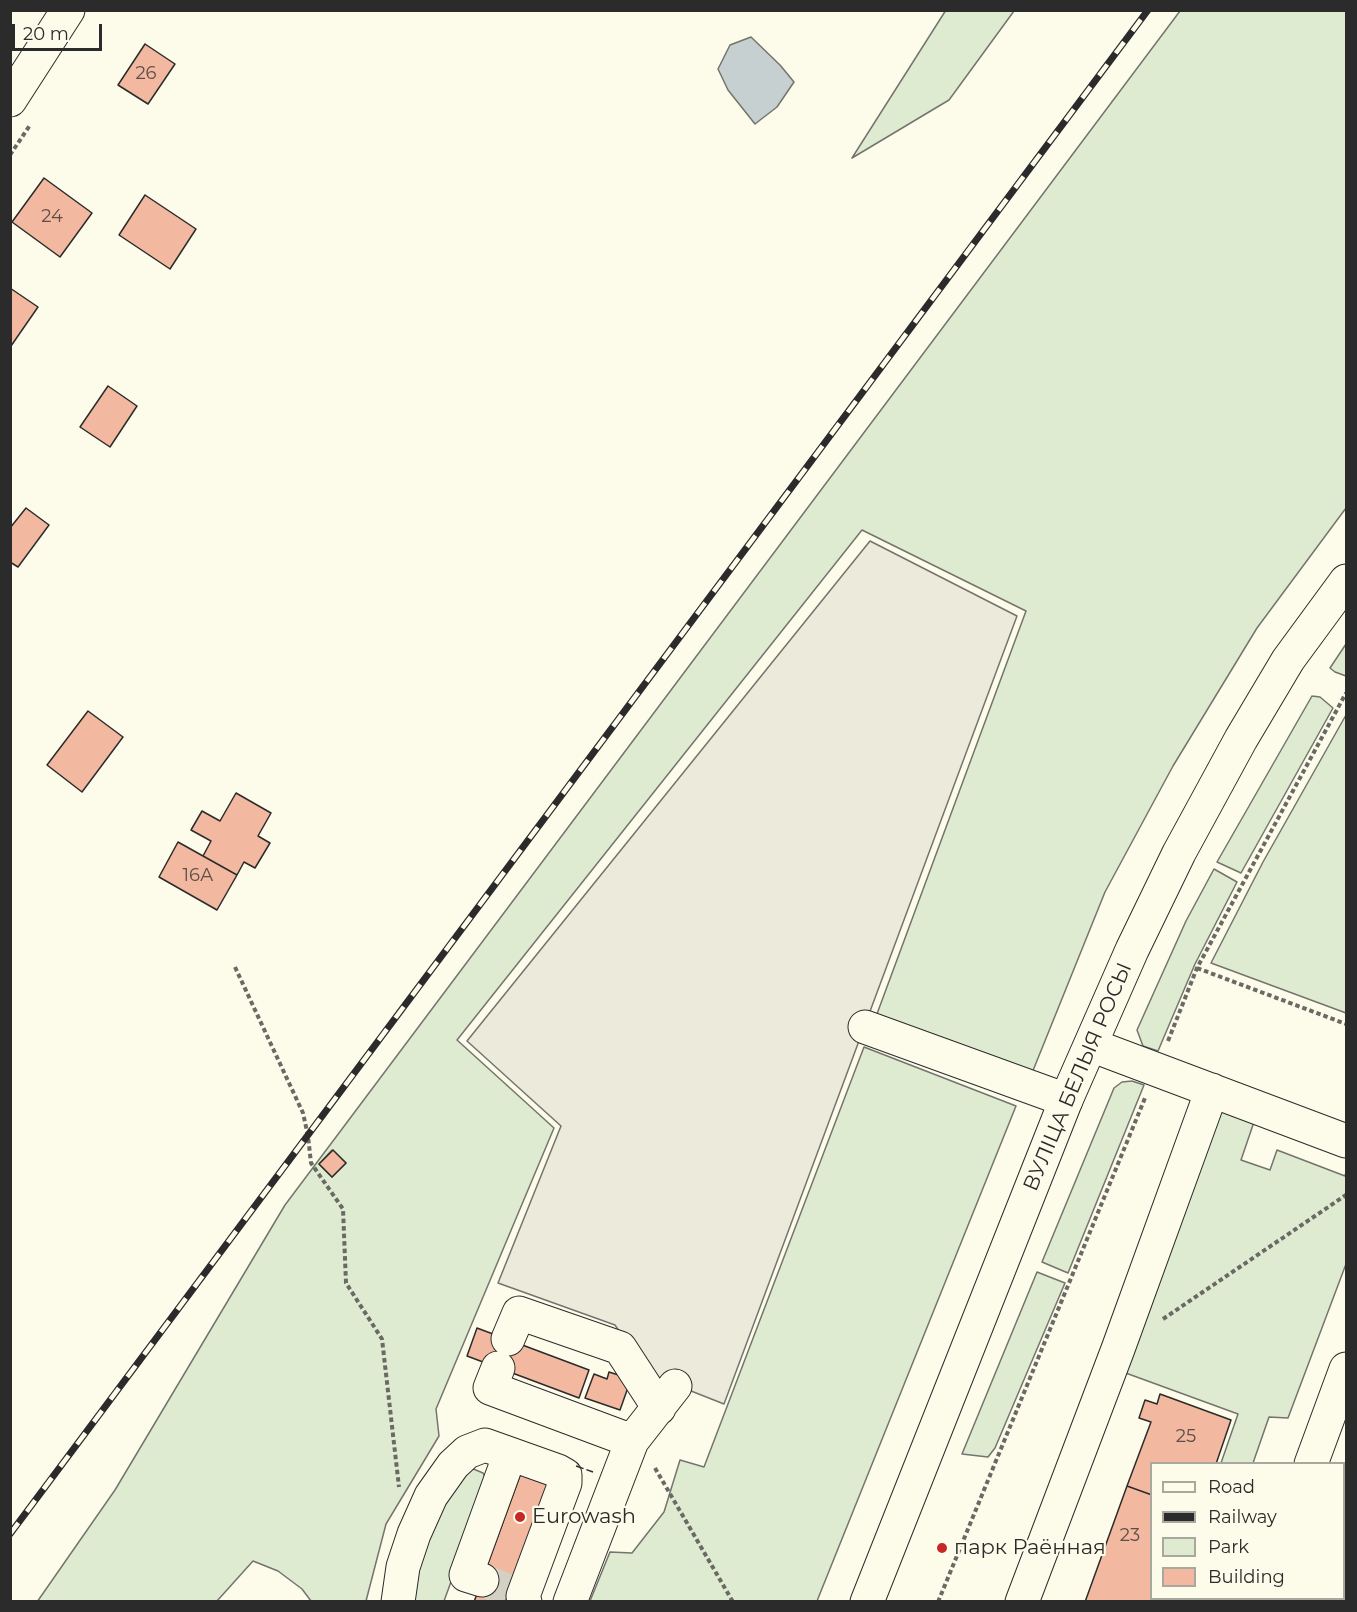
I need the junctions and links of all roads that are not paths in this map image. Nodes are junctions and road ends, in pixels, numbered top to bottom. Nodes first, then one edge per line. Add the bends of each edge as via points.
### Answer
1 (68, 10) edge
2 (10, 100) edge
3 (1347, 581) edge
4 (865, 1027) dead end
5 (1091, 1045) junction
6 (1212, 1090) junction
7 (1066, 1101) junction
8 (1347, 1141) edge
9 (1347, 1369) edge
10 (632, 1441) junction
11 (510, 1454) junction
12 (1312, 1462) edge
13 (510, 1592) edge
14 (398, 1602) edge
15 (570, 1602) edge
16 (867, 1602) edge
17 (1022, 1602) edge

1 - 2 main road
3 - 5 main road, ВУЛІЦА БЕЛЫЯ РОСЫ via 1288,660 1241,739 1179,853
4 - 7 main road
5 - 6 main road
5 - 7 main road, ВУЛІЦА БЕЛЫЯ РОСЫ
6 - 8 main road
6 - 17 main road
7 - 16 main road, ВУЛІЦА БЕЛЫЯ РОСЫ
9 - 12 main road
10 - 10 main road via 667,1397 620,1348 519,1313 490,1388
10 - 15 main road
11 - 13 main road via 466,1575
11 - 13 main road via 565,1475 565,1483
11 - 14 main road via 485,1445 467,1452 442,1478 414,1534 403,1567

